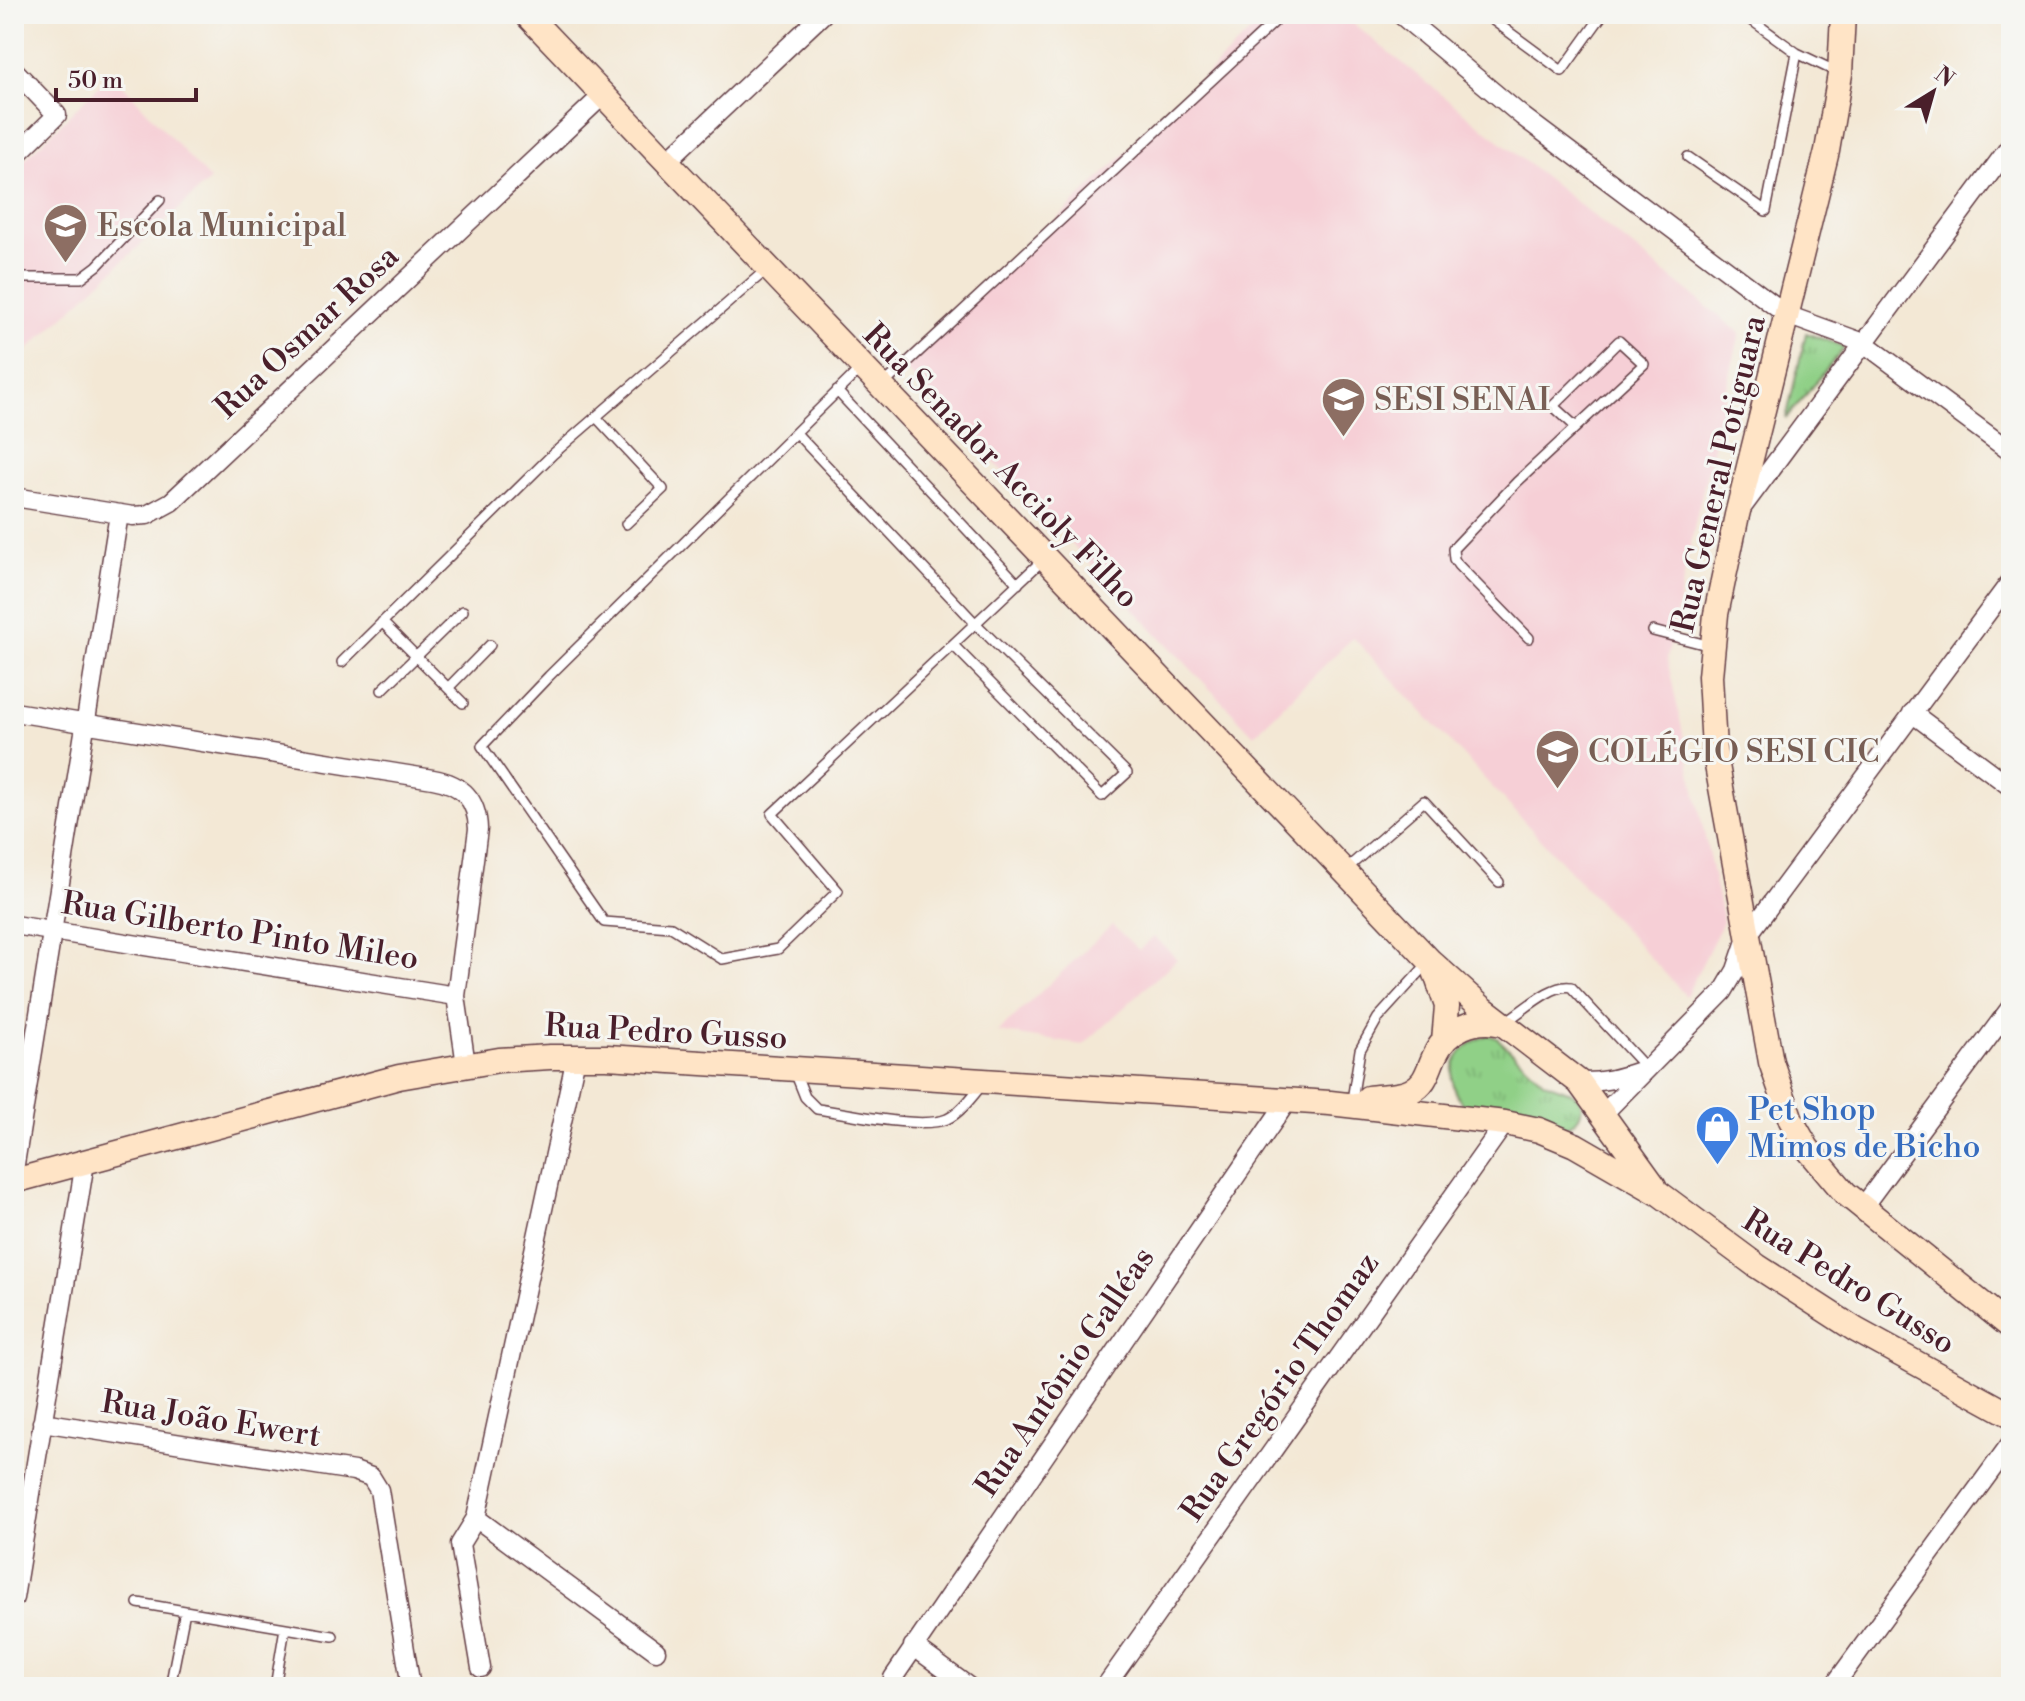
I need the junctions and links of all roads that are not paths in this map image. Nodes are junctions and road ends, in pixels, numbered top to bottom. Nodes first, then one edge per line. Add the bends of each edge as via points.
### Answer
1 (526, 14) edge
2 (823, 14) edge
3 (1283, 14) edge
4 (1400, 14) edge
5 (1488, 14) edge
6 (1603, 14) edge
7 (1743, 14) edge
8 (1843, 14) edge
9 (1797, 53) junction
10 (14, 70) edge
11 (1840, 74) junction
12 (603, 95) junction
13 (2011, 145) edge
14 (14, 157) edge
15 (1688, 157) dead end
16 (667, 161) junction
17 (160, 200) dead end
18 (768, 268) junction
19 (14, 278) edge
20 (1787, 315) junction
21 (1864, 343) junction
22 (862, 366) junction
23 (882, 387) junction
24 (837, 391) junction
25 (596, 417) junction
26 (1576, 427) junction
27 (796, 433) junction
28 (2011, 452) edge
29 (14, 497) edge
30 (119, 514) junction
31 (1737, 515) junction
32 (626, 524) dead end
33 (1045, 558) junction
34 (2011, 581) edge
35 (1018, 584) junction
36 (463, 611) dead end
37 (382, 622) junction
38 (976, 624) junction
39 (1653, 631) dead end
40 (1529, 638) dead end
41 (490, 645) dead end
42 (953, 645) junction
43 (1711, 646) junction
44 (417, 656) junction
45 (342, 662) dead end
46 (448, 688) junction
47 (382, 690) dead end
48 (463, 703) dead end
49 (14, 712) edge
50 (1912, 713) junction
51 (86, 723) junction
52 (2011, 787) edge
53 (1344, 871) junction
54 (1499, 882) dead end
55 (14, 925) edge
56 (52, 931) junction
57 (1748, 935) junction
58 (1430, 961) junction
59 (456, 996) junction
60 (2011, 1007) edge
61 (1502, 1024) junction
62 (1444, 1041) junction
63 (576, 1057) junction
64 (466, 1065) junction
65 (1430, 1068) junction
66 (1646, 1068) junction
67 (793, 1069) junction
68 (985, 1081) junction
69 (1579, 1082) junction
70 (1288, 1100) junction
71 (1341, 1101) junction
72 (1602, 1115) junction
73 (1443, 1116) junction
74 (1505, 1123) junction
75 (17, 1138) edge
76 (1575, 1145) junction
77 (85, 1162) junction
78 (14, 1170) edge
79 (14, 1181) edge
80 (1660, 1194) junction
81 (1862, 1208) junction
82 (2011, 1327) edge
83 (2011, 1415) edge
84 (42, 1422) junction
85 (2011, 1443) edge
86 (476, 1518) junction
87 (14, 1598) edge
88 (138, 1603) dead end
89 (185, 1611) junction
90 (285, 1628) junction
91 (333, 1636) dead end
92 (913, 1646) junction
93 (656, 1651) dead end
94 (481, 1668) dead end
95 (893, 1678) dead end
96 (170, 1687) edge
97 (275, 1687) edge
98 (411, 1687) edge
99 (969, 1687) edge
100 (1105, 1687) edge
101 (1833, 1687) edge

1 - 12 main road, Rua Senador Accioly Filho
2 - 16 street
3 - 23 lane
4 - 20 street via 1534,125
5 - 6 lane via 1562,71
7 - 9 lane
8 - 11 main road, Rua General Potiguara
9 - 11 lane
9 - 15 lane via 1766,211
10 - 14 street via 57,115
11 - 20 main road, Rua General Potiguara
12 - 16 main road, Rua Senador Accioly Filho
12 - 30 street, Rua Osmar Rosa via 171,502 147,515
13 - 21 street
16 - 18 main road, Rua Senador Accioly Filho
17 - 19 lane via 81,278
18 - 22 main road, Rua Senador Accioly Filho
18 - 25 lane
20 - 21 street
20 - 31 main road, Rua General Potiguara
21 - 28 street
21 - 31 street
22 - 23 main road, Rua Senador Accioly Filho
22 - 24 lane
23 - 33 main road, Rua Senador Accioly Filho
24 - 27 lane
24 - 35 lane
25 - 32 lane via 663,489
25 - 37 lane
26 - 26 lane via 1644,364 1619,341 1553,406
26 - 40 lane via 1453,549 1454,559
27 - 38 lane
27 - 42 lane via 482,746 604,922 671,927 722,959 778,949 838,891 772,814
29 - 30 street, Rua Osmar Rosa
30 - 51 street
31 - 43 main road, Rua General Potiguara
33 - 35 lane
33 - 53 main road, Rua Senador Accioly Filho
34 - 50 street
35 - 38 lane
36 - 44 lane
37 - 44 lane
37 - 45 lane
38 - 42 lane
38 - 42 lane via 1127,773 1102,796
39 - 43 lane
41 - 46 lane
43 - 57 main road, Rua General Potiguara via 1714,749
44 - 46 lane
44 - 47 lane
46 - 48 lane
49 - 51 street
50 - 52 street
50 - 57 street
51 - 56 street
51 - 59 street via 457,786 474,805 478,829
53 - 54 lane via 1424,801
53 - 58 main road, Rua Senador Accioly Filho
55 - 56 street, Rua Gilberto Pinto Mileo
56 - 59 street, Rua Gilberto Pinto Mileo
56 - 75 street
57 - 66 street via 1723,992
57 - 81 main road, Rua General Potiguara via 1771,1062 1785,1106 1820,1166
58 - 61 main road, Rua Senador Accioly Filho
58 - 62 main road, Rua Senador Accioly Filho via 1447,1006
58 - 71 lane via 1378,1018
59 - 64 street
60 - 81 street
61 - 62 main road via 1467,1025
61 - 66 lane via 1561,985 1571,987
61 - 69 main road, Rua Pedro Gusso
62 - 65 main road, Rua Pedro Gusso
63 - 64 main road, Rua Pedro Gusso
63 - 67 main road, Rua Pedro Gusso
63 - 86 street
64 - 77 main road, Rua Pedro Gusso via 360,1087
65 - 71 main road, Rua Pedro Gusso via 1412,1091
65 - 73 main road via 1431,1096
66 - 69 street via 1615,1080
66 - 72 street
67 - 68 main road, Rua Pedro Gusso
67 - 68 lane via 805,1097 817,1109 922,1123 947,1119
68 - 70 main road, Rua Pedro Gusso
69 - 72 main road, Rua Pedro Gusso
70 - 71 main road, Rua Pedro Gusso
70 - 92 street, Rua Antônio Galléas
71 - 73 main road, Rua Pedro Gusso
72 - 76 main road via 1594,1135
72 - 80 main road, Rua Pedro Gusso
73 - 74 main road, Rua Pedro Gusso
74 - 76 main road, Rua Pedro Gusso
74 - 100 street, Rua Gregório Thomaz
75 - 78 street
76 - 80 main road, Rua Pedro Gusso
77 - 79 main road, Rua Pedro Gusso
77 - 84 street
80 - 83 main road, Rua Pedro Gusso via 1844,1323
81 - 82 main road, Rua General Potiguara
84 - 87 street
84 - 98 street, Rua João Ewert via 371,1477 379,1490
85 - 101 street
86 - 93 street
86 - 94 street via 460,1544
88 - 89 lane
89 - 90 lane
89 - 96 lane
90 - 91 lane
90 - 97 lane
92 - 95 street, Rua Antônio Galléas
92 - 99 street

